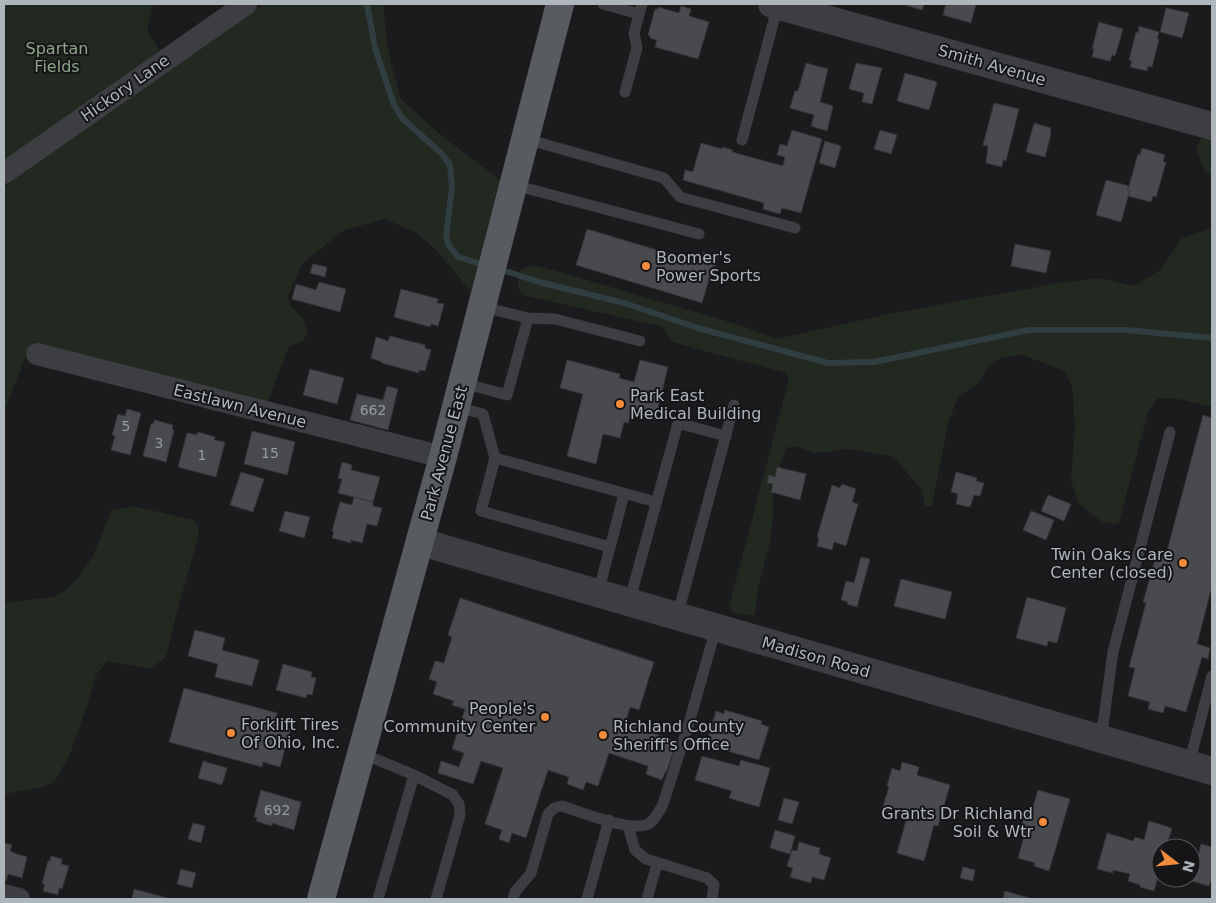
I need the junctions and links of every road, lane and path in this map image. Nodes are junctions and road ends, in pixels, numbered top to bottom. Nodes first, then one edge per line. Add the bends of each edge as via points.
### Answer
1 (246, 4) edge
2 (560, 4) edge
3 (602, 4) edge
4 (775, 5) edge
5 (641, 9) edge
6 (625, 92) dead end
7 (1212, 126) edge
8 (526, 139) junction
9 (742, 140) dead end
10 (4, 173) edge
11 (514, 184) junction
12 (796, 228) dead end
13 (699, 234) dead end
14 (484, 302) junction
15 (528, 318) junction
16 (640, 340) dead end
17 (37, 354) dead end
18 (460, 395) junction
19 (734, 405) dead end
20 (1170, 432) dead end
21 (726, 436) junction
22 (444, 457) junction
23 (495, 458) junction
24 (624, 494) junction
25 (656, 502) junction
26 (421, 542) junction
27 (610, 547) junction
28 (598, 593) junction
29 (629, 603) junction
30 (677, 617) junction
31 (716, 628) junction
32 (1212, 676) edge
33 (1101, 739) junction
34 (361, 754) junction
35 (1201, 768) edge
36 (414, 775) junction
37 (609, 820) junction
38 (628, 826) junction
39 (657, 864) junction
40 (4, 895) edge
41 (19, 899) edge
42 (321, 899) edge
43 (378, 899) edge
44 (436, 899) edge
45 (513, 899) edge
46 (587, 899) edge
47 (647, 899) edge
48 (712, 899) edge

1 - 10 street, Hickory Lane
2 - 8 main road, Park Avenue East
3 - 5 lane
4 - 7 street, Smith Avenue
4 - 9 lane
5 - 6 lane via 634,33 637,48
8 - 11 main road, Park Avenue East
8 - 12 lane via 664,178 680,197
11 - 13 lane
11 - 14 main road, Park Avenue East
14 - 15 lane
14 - 18 main road, Park Avenue East
15 - 16 lane via 555,319
15 - 18 lane via 508,396
17 - 22 street, Eastlawn Avenue
18 - 22 main road, Park Avenue East
18 - 23 lane via 483,414
19 - 21 lane
20 - 33 lane via 1113,652
21 - 25 lane via 678,423
21 - 30 lane
22 - 26 main road, Park Avenue East
23 - 24 lane
23 - 27 lane via 481,511
24 - 25 lane
24 - 27 lane
25 - 29 lane
26 - 28 street, Madison Road
26 - 34 main road, Park Avenue East
27 - 28 lane
28 - 29 street, Madison Road
29 - 30 street, Madison Road
30 - 31 street, Madison Road
31 - 33 street, Madison Road
31 - 38 lane via 663,804 650,823
32 - 35 lane
33 - 35 street, Madison Road
34 - 36 lane
34 - 42 main road, Park Avenue East
36 - 43 lane
36 - 44 lane via 454,795 459,804 460,815
37 - 38 lane
37 - 45 lane via 562,806 554,808 548,814 531,873
37 - 46 lane
38 - 39 lane via 635,850
39 - 47 lane
39 - 48 lane via 707,878 714,885
40 - 41 street

